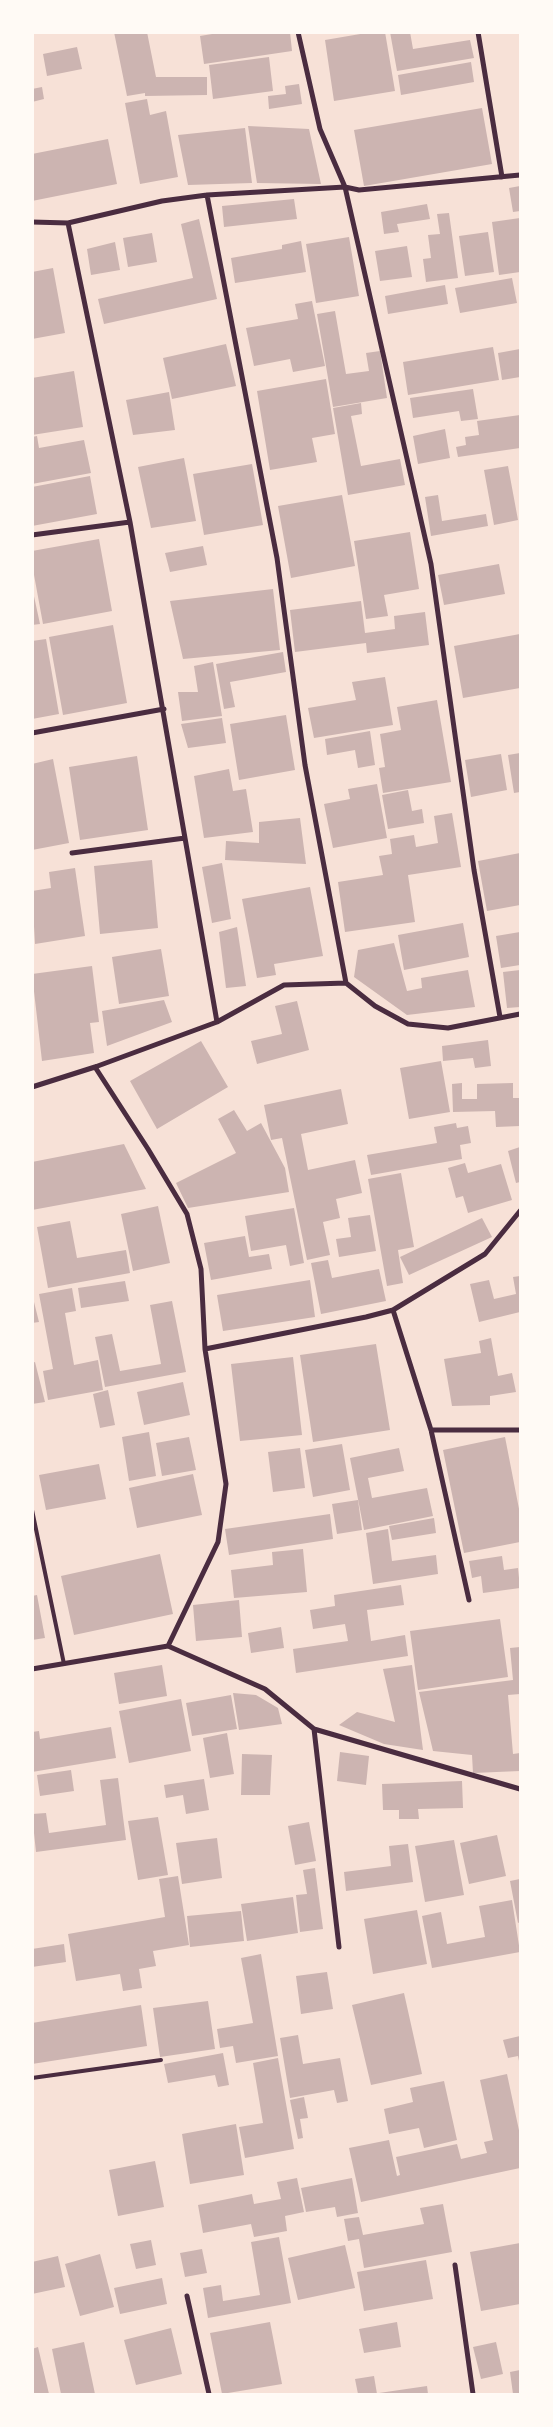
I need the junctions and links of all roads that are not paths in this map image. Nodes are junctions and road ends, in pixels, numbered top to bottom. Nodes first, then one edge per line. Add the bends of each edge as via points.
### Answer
1 (298, 32) edge
2 (478, 32) edge
3 (520, 175) edge
4 (502, 176) junction
5 (345, 187) junction
6 (207, 195) junction
7 (32, 222) edge
8 (68, 223) junction
9 (130, 522) junction
10 (32, 535) edge
11 (164, 709) junction
12 (32, 733) edge
13 (186, 838) junction
14 (72, 853) dead end
15 (346, 983) junction
16 (520, 1014) edge
17 (500, 1017) junction
18 (217, 1022) junction
19 (95, 1067) junction
20 (32, 1087) edge
21 (520, 1212) edge
22 (393, 1310) junction
23 (205, 1349) junction
24 (430, 1430) junction
25 (520, 1430) edge
26 (32, 1510) edge
27 (469, 1600) dead end
28 (168, 1646) junction
29 (64, 1664) junction
30 (32, 1669) edge
31 (314, 1729) junction
32 (520, 1789) edge
33 (339, 1947) dead end
34 (161, 2060) dead end
35 (32, 2078) edge
36 (455, 2265) dead end
37 (187, 2296) dead end
38 (209, 2394) edge
39 (474, 2394) edge

1 - 5 street via 320,130
2 - 4 street
3 - 4 street
4 - 5 street via 359,190
5 - 6 street
5 - 17 street via 431,564 474,870
6 - 8 street via 162,201
6 - 15 street via 277,558 305,765
7 - 8 street
8 - 9 street
9 - 10 street
9 - 11 street
11 - 12 street
11 - 13 street
13 - 14 street
13 - 18 street
15 - 17 street via 375,1006 408,1024 448,1028
15 - 18 street via 284,985
16 - 17 street
18 - 19 street
19 - 20 street
19 - 23 street via 187,1214 201,1269
21 - 22 street via 484,1254
22 - 23 street
22 - 24 street
23 - 28 street via 226,1484 218,1542
24 - 25 street
24 - 27 street
26 - 29 lane
28 - 29 street
28 - 31 street via 265,1689
29 - 30 street
31 - 32 street
31 - 33 street
34 - 35 lane
36 - 39 street
37 - 38 street

